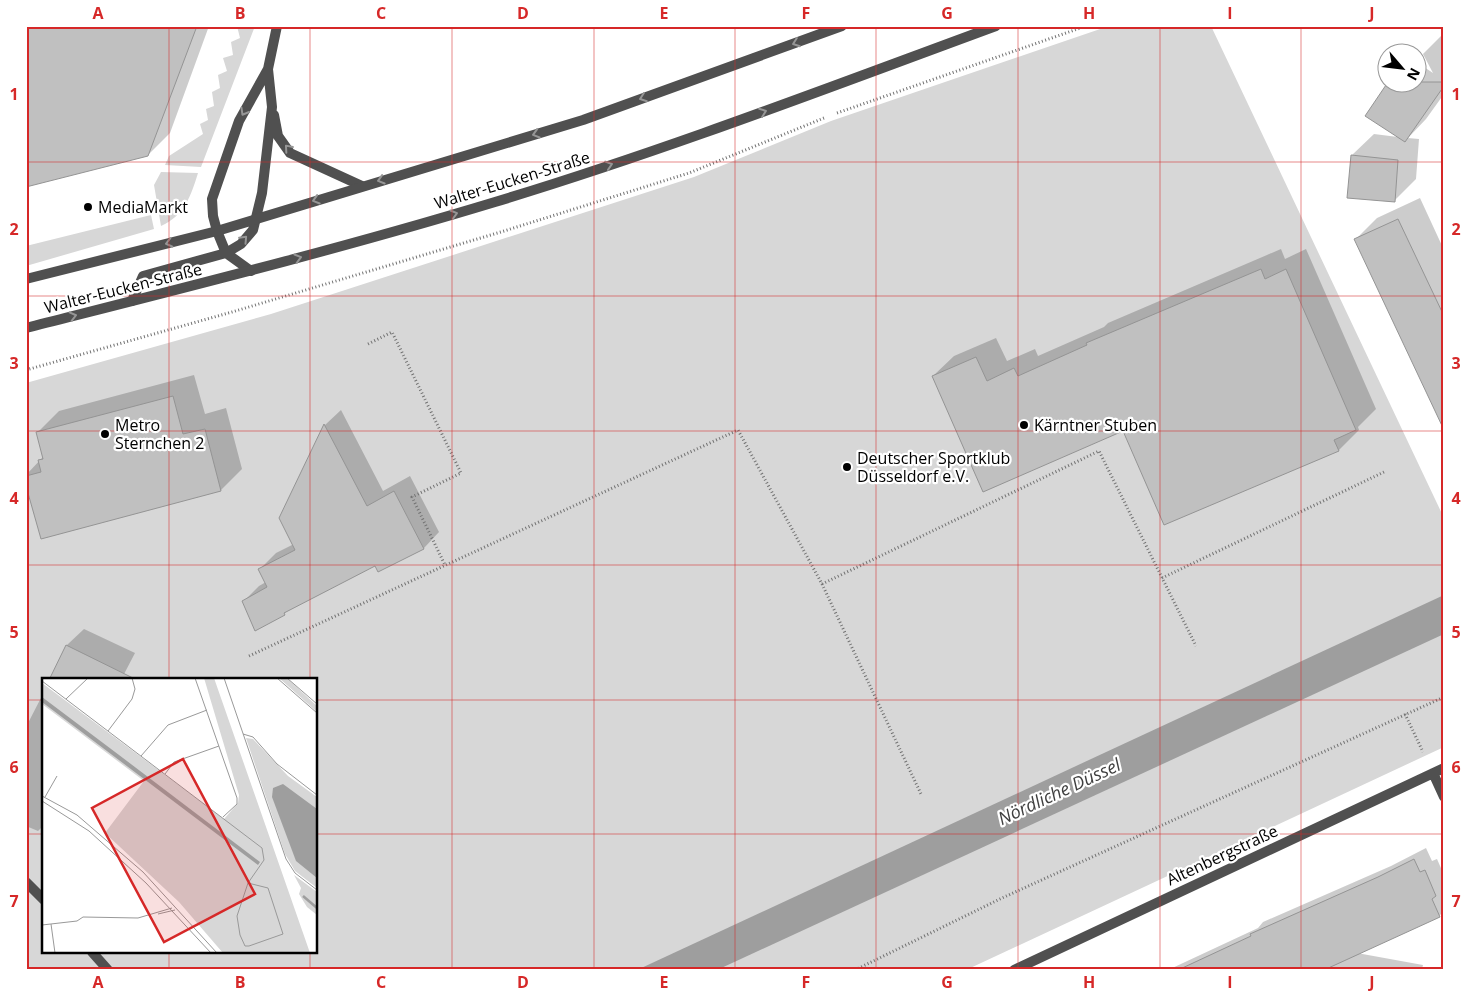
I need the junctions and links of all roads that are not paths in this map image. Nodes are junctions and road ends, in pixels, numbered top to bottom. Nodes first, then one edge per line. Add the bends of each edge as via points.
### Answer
1 (277, 26) edge
2 (842, 26) edge
3 (996, 26) edge
4 (268, 69) junction
5 (272, 107) junction
6 (362, 186) junction
7 (256, 218) junction
8 (217, 231) junction
9 (226, 253) junction
10 (251, 271) junction
11 (26, 279) edge
12 (132, 301) junction
13 (26, 328) edge
14 (1444, 768) edge
15 (1433, 773) junction
16 (1444, 797) edge
17 (26, 882) edge
18 (42, 898) edge
19 (94, 954) edge
20 (108, 970) edge
21 (1014, 970) edge

1 - 4 street
2 -> 6 street, Walter-Eucken-Straße via 583,120
10 -> 3 street, Walter-Eucken-Straße via 495,202 697,136
4 - 5 street
4 -> 8 street via 239,121 212,199
6 -> 5 street via 290,153 278,136
5 - 7 street
6 -> 7 street, Walter-Eucken-Straße
7 - 8 street, Walter-Eucken-Straße
9 -> 7 street via 241,244 253,230
8 - 9 street
8 -> 11 street, Walter-Eucken-Straße
9 - 10 street
9 - 12 street via 143,276
10 - 12 street, Walter-Eucken-Straße
13 -> 12 street, Walter-Eucken-Straße
14 - 15 street, Altenbergstraße
15 - 16 street
15 - 21 street, Altenbergstraße
17 - 18 street
19 - 20 street

